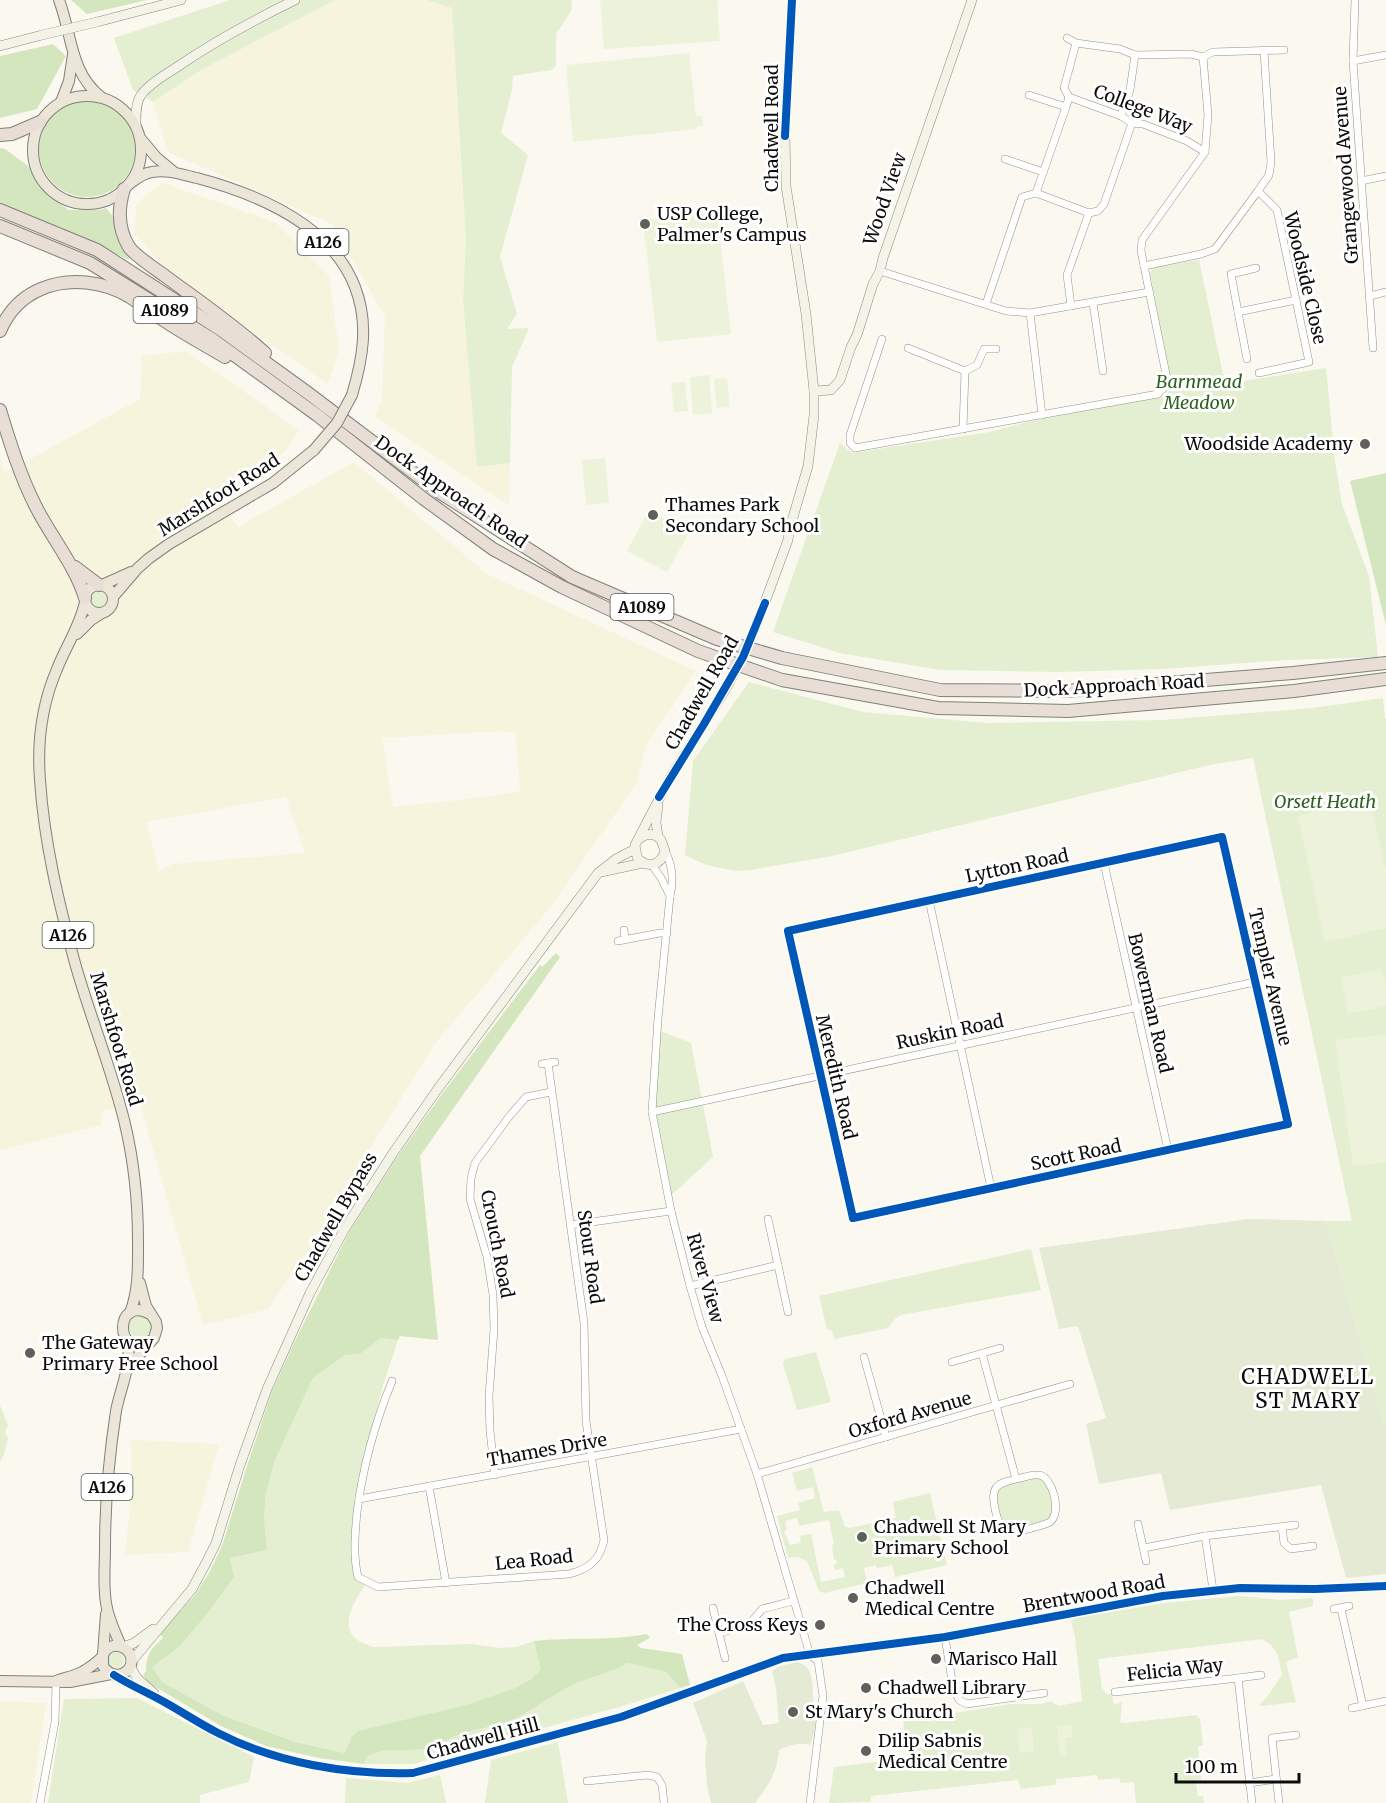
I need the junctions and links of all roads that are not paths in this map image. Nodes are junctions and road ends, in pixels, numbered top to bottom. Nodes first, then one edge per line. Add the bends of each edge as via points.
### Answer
1 (59, 0) edge
2 (181, 0) edge
3 (295, 0) edge
4 (792, 0) edge
5 (972, 0) edge
6 (1355, 0) edge
7 (1067, 38) dead end
8 (1076, 43) junction
9 (0, 46) edge
10 (1284, 50) dead end
11 (1264, 51) junction
12 (73, 55) junction
13 (1135, 55) junction
14 (1386, 55) edge
15 (1203, 57) junction
16 (1353, 61) junction
17 (1029, 95) dead end
18 (101, 97) junction
19 (1069, 97) junction
20 (61, 102) junction
21 (1066, 108) junction
22 (1121, 116) junction
23 (40, 122) junction
24 (1132, 123) junction
25 (138, 132) junction
26 (0, 135) edge
27 (1205, 152) junction
28 (1005, 159) dead end
29 (174, 172) junction
30 (1043, 172) junction
31 (1386, 176) edge
32 (1361, 181) junction
33 (126, 187) junction
34 (1258, 191) junction
35 (1036, 193) junction
36 (0, 210) edge
37 (1089, 213) junction
38 (0, 226) edge
39 (1144, 266) junction
40 (1256, 268) dead end
41 (880, 271) junction
42 (1149, 292) junction
43 (1386, 292) edge
44 (1370, 296) junction
45 (1296, 300) junction
46 (1093, 303) junction
47 (986, 304) junction
48 (1071, 306) junction
49 (1238, 312) junction
50 (1030, 313) junction
51 (0, 331) edge
52 (882, 339) dead end
53 (908, 348) dead end
54 (1373, 348) dead end
55 (996, 349) dead end
56 (1247, 359) dead end
57 (965, 371) junction
58 (1103, 371) dead end
59 (1259, 373) dead end
60 (814, 391) junction
61 (308, 393) junction
62 (0, 410) edge
63 (1042, 415) junction
64 (317, 416) junction
65 (963, 429) junction
66 (67, 560) junction
67 (137, 569) junction
68 (101, 585) junction
69 (113, 597) junction
70 (85, 600) junction
71 (102, 613) junction
72 (71, 641) junction
73 (1386, 663) edge
74 (1386, 679) edge
75 (659, 796) junction
76 (658, 837) junction
77 (1222, 837) joint
78 (639, 839) junction
79 (635, 849) junction
80 (665, 851) junction
81 (1104, 863) junction
82 (648, 864) junction
83 (598, 873) junction
84 (670, 896) junction
85 (929, 900) junction
86 (819, 924) joint
87 (624, 930) dead end
88 (667, 933) junction
89 (1255, 982) junction
90 (1136, 1007) junction
91 (960, 1045) junction
92 (548, 1063) dead end
93 (820, 1075) junction
94 (551, 1092) junction
95 (652, 1112) junction
96 (1288, 1124) joint
97 (1168, 1150) junction
98 (991, 1188) junction
99 (671, 1211) junction
100 (870, 1214) joint
101 (768, 1219) dead end
102 (570, 1225) junction
103 (778, 1265) junction
104 (138, 1275) junction
105 (690, 1286) junction
106 (788, 1312) dead end
107 (130, 1313) junction
108 (150, 1314) junction
109 (153, 1338) junction
110 (128, 1340) junction
111 (1000, 1348) dead end
112 (982, 1353) junction
113 (864, 1357) dead end
114 (952, 1362) dead end
115 (126, 1370) junction
116 (392, 1381) dead end
117 (1070, 1384) dead end
118 (997, 1405) junction
119 (741, 1429) junction
120 (886, 1437) junction
121 (591, 1457) junction
122 (757, 1474) junction
123 (495, 1475) junction
124 (1016, 1479) junction
125 (429, 1486) junction
126 (359, 1499) junction
127 (1138, 1524) dead end
128 (1295, 1525) dead end
129 (1282, 1527) junction
130 (1205, 1536) junction
131 (1313, 1546) dead end
132 (1143, 1548) junction
133 (1146, 1561) dead end
134 (446, 1582) junction
135 (1386, 1586) edge
136 (1212, 1590) junction
137 (793, 1601) junction
138 (106, 1605) junction
139 (713, 1608) dead end
140 (1341, 1608) dead end
141 (171, 1615) junction
142 (719, 1633) junction
143 (945, 1637) junction
144 (122, 1647) junction
145 (103, 1655) junction
146 (810, 1655) junction
147 (725, 1658) dead end
148 (131, 1664) junction
149 (112, 1675) junction
150 (1260, 1675) dead end
151 (1238, 1678) junction
152 (0, 1681) edge
153 (56, 1681) junction
154 (1115, 1692) dead end
155 (1044, 1693) dead end
156 (1386, 1701) edge
157 (165, 1702) junction
158 (1363, 1706) junction
159 (1352, 1708) dead end
160 (1296, 1735) dead end
161 (1276, 1779) junction
162 (587, 1781) dead end
163 (1250, 1783) junction
164 (40, 1803) edge
165 (664, 1803) edge
166 (810, 1803) edge
167 (1252, 1803) edge
168 (1279, 1803) edge

1 - 12 main road
2 - 9 main road, bridge
3 - 25 main road via 226,35 149,87 135,112
4 - 60 main road, Chadwell Road via 786,186
5 - 41 main road, Wood View
6 - 16 street, Grangewood Avenue
7 - 8 street
8 - 13 street
8 - 19 street via 1064,88
10 - 11 street
11 - 15 street via 1213,52
11 - 34 street via 1271,162 1269,175
12 - 18 main road via 90,89
12 - 20 main road
13 - 15 street
13 - 22 street
14 - 16 street
15 - 27 street via 1208,115
16 - 32 street, Grangewood Avenue
17 - 21 street
18 - 20 main road via 80,96
18 - 25 main road via 125,111
19 - 21 street
19 - 22 street, College Way
20 - 23 main road
21 - 30 street
22 - 24 street, College Way
23 - 26 highway
23 - 33 main road via 33,141 34,162 42,181 57,195 87,204 107,200
24 - 27 street, College Way via 1187,141
24 - 37 street via 1104,204
25 - 29 main road, Marshfoot Road / A126 via 156,157
25 - 33 main road via 140,162
27 - 39 street via 1142,240
28 - 30 street
29 - 33 main road, Marshfoot Road / A126 via 142,175
29 - 67 main road, Marshfoot Road / A126, bridge via 276,208 318,237 339,260 354,287 363,321 362,358 352,395 337,423 314,450 273,483 169,544
30 - 35 street
31 - 32 street
32 - 44 street, Grangewood Avenue
33 - 61 highway via 119,213 129,249 245,335
34 - 39 street via 1215,249
34 - 45 street, Woodside Close via 1277,210
35 - 37 street
35 - 47 street via 1022,198
36 - 61 highway, Dock Approach Road / A1089 via 97,250 221,330
37 - 48 street via 1067,275
38 - 64 highway, Dock Approach Road / A1089 via 90,263 212,339
39 - 42 street
40 - 49 street via 1231,274
41 - 47 street
41 - 60 main road, Wood View via 840,380 831,390
42 - 46 street
42 - 63 street via 1168,384 1158,394
43 - 44 street
44 - 54 street, Grangewood Avenue
45 - 49 street
45 - 59 street, Woodside Close via 1309,362
46 - 48 street
46 - 58 street
47 - 50 street
48 - 50 street
49 - 56 street
50 - 63 street
51 - 64 highway via 15,307 36,291 55,283 80,281 102,286 128,296
52 - 65 street via 850,443 855,448
53 - 57 street
55 - 57 street via 984,349 977,365
57 - 65 street
60 - 75 main road, Chadwell Road, bridge via 808,466 788,540 758,621 743,657
61 - 73 highway, Dock Approach Road / A1089 via 439,492 572,577 717,639 782,658 940,690 1066,691
62 - 66 highway via 31,496
63 - 65 street
64 - 74 highway, Dock Approach Road / A1089 via 493,549 562,587 698,651 782,680 938,708 1068,711
66 - 68 highway
66 - 70 highway
67 - 68 main road, Marshfoot Road / A126
67 - 69 main road, Marshfoot Road / A126
68 - 69 main road
68 - 70 main road via 90,588
69 - 71 main road via 111,606
70 - 71 main road via 90,610
70 - 72 main road, Marshfoot Road / A126
71 - 72 main road, Marshfoot Road / A126
72 - 104 main road, Marshfoot Road / A126 via 57,669 41,728 41,800 70,943 127,1135 137,1203
75 - 76 main road, Chadwell Road
75 - 78 main road, Chadwell Road
76 - 78 main road via 648,834
76 - 80 main road
77 - 81 street, Lytton Road
77 - 89 street, Templer Avenue
78 - 79 main road
79 - 82 main road via 637,857
79 - 83 main road, Chadwell Bypass
80 - 82 main road via 661,860
80 - 84 street, River View via 672,870
81 - 85 street, Lytton Road
81 - 90 street, Bowerman Road
82 - 83 main road
82 - 84 street
83 - 141 main road, Chadwell Bypass via 431,1099 344,1230 310,1293 267,1389 216,1543 192,1589
84 - 88 street, River View
85 - 86 street, Lytton Road
85 - 91 street
86 - 93 street, Meredith Road via 788,931
87 - 88 street via 622,940
88 - 95 street, River View
89 - 90 street, Ruskin Road
89 - 96 street, Templer Avenue
90 - 91 street, Ruskin Road
90 - 97 street, Bowerman Road
91 - 93 street, Ruskin Road
91 - 98 street
92 - 94 street, Stour Road
93 - 95 street, Ruskin Road
93 - 100 street, Meredith Road via 853,1218
94 - 102 street, Stour Road
94 - 123 street, Crouch Road via 526,1097 475,1162 471,1178 470,1199 487,1257 493,1295 489,1396
95 - 99 street, River View
96 - 97 street, Scott Road
97 - 98 street, Scott Road
98 - 100 street, Scott Road
99 - 102 street
99 - 105 street, River View
101 - 103 street
102 - 121 street, Stour Road via 584,1323 586,1421
103 - 105 street
103 - 106 street
104 - 107 main road, Marshfoot Road / A126
104 - 108 main road, Marshfoot Road / A126
105 - 119 street, River View
107 - 108 main road via 140,1310
107 - 110 main road, Marshfoot Road / A126 via 122,1325
108 - 109 main road, Marshfoot Road / A126 via 157,1328
109 - 110 main road via 143,1345
109 - 115 main road, Marshfoot Road / A126
110 - 115 main road, Marshfoot Road / A126
111 - 112 street
112 - 114 street
112 - 118 street
113 - 120 street
115 - 138 main road, Marshfoot Road / A126 via 116,1409 105,1510
116 - 126 street via 368,1454
117 - 118 street, Oxford Avenue
118 - 120 street, Oxford Avenue
118 - 124 street
119 - 121 street, Thames Drive
119 - 122 street, River View
120 - 122 street, Oxford Avenue
121 - 123 street, Thames Drive
121 - 134 street, Lea Road via 604,1540 601,1553 590,1566 569,1574
122 - 137 street, River View
123 - 125 street, Thames Drive
124 - 124 street via 1038,1474 1046,1477 1056,1507 1050,1522 1013,1532 1001,1526 992,1498 994,1490 1001,1483
125 - 126 street, Thames Drive
125 - 134 street
126 - 134 street, Lea Road via 354,1563 358,1577 378,1587
127 - 132 street
128 - 129 street
129 - 130 street
129 - 131 street via 1284,1543 1291,1549
130 - 132 street
130 - 136 street
132 - 133 street
135 - 136 main road, Brentwood Road
136 - 143 main road, Brentwood Road
137 - 142 street via 762,1609 749,1625
137 - 146 street, River View
138 - 144 main road, Marshfoot Road / A126
138 - 145 main road, Marshfoot Road / A126
139 - 142 street
140 - 158 street
141 - 144 main road, Chadwell Bypass
141 - 148 main road, Chadwell Bypass
142 - 147 street
143 - 146 main road, Brentwood Road
143 - 155 street via 953,1688 959,1700 967,1704
144 - 145 main road via 110,1647
144 - 148 main road via 130,1654
145 - 149 main road via 103,1666
145 - 153 main road via 81,1673
146 - 157 main road, Chadwell Hill via 783,1658 621,1717 413,1773 366,1772 280,1757 218,1733
146 - 166 street, River View via 818,1661 823,1696
148 - 149 main road via 123,1674
148 - 157 main road, Chadwell Hill via 137,1678
149 - 153 main road
149 - 157 main road, Chadwell Hill
150 - 151 street, Felicia Way
151 - 154 street, Felicia Way
151 - 163 street, Felicia Way
152 - 153 main road
153 - 164 street via 55,1722
156 - 158 street
158 - 159 street
160 - 161 street via 1272,1738
161 - 163 street
161 - 168 street
162 - 165 street via 657,1776
163 - 167 street, Felicia Way

